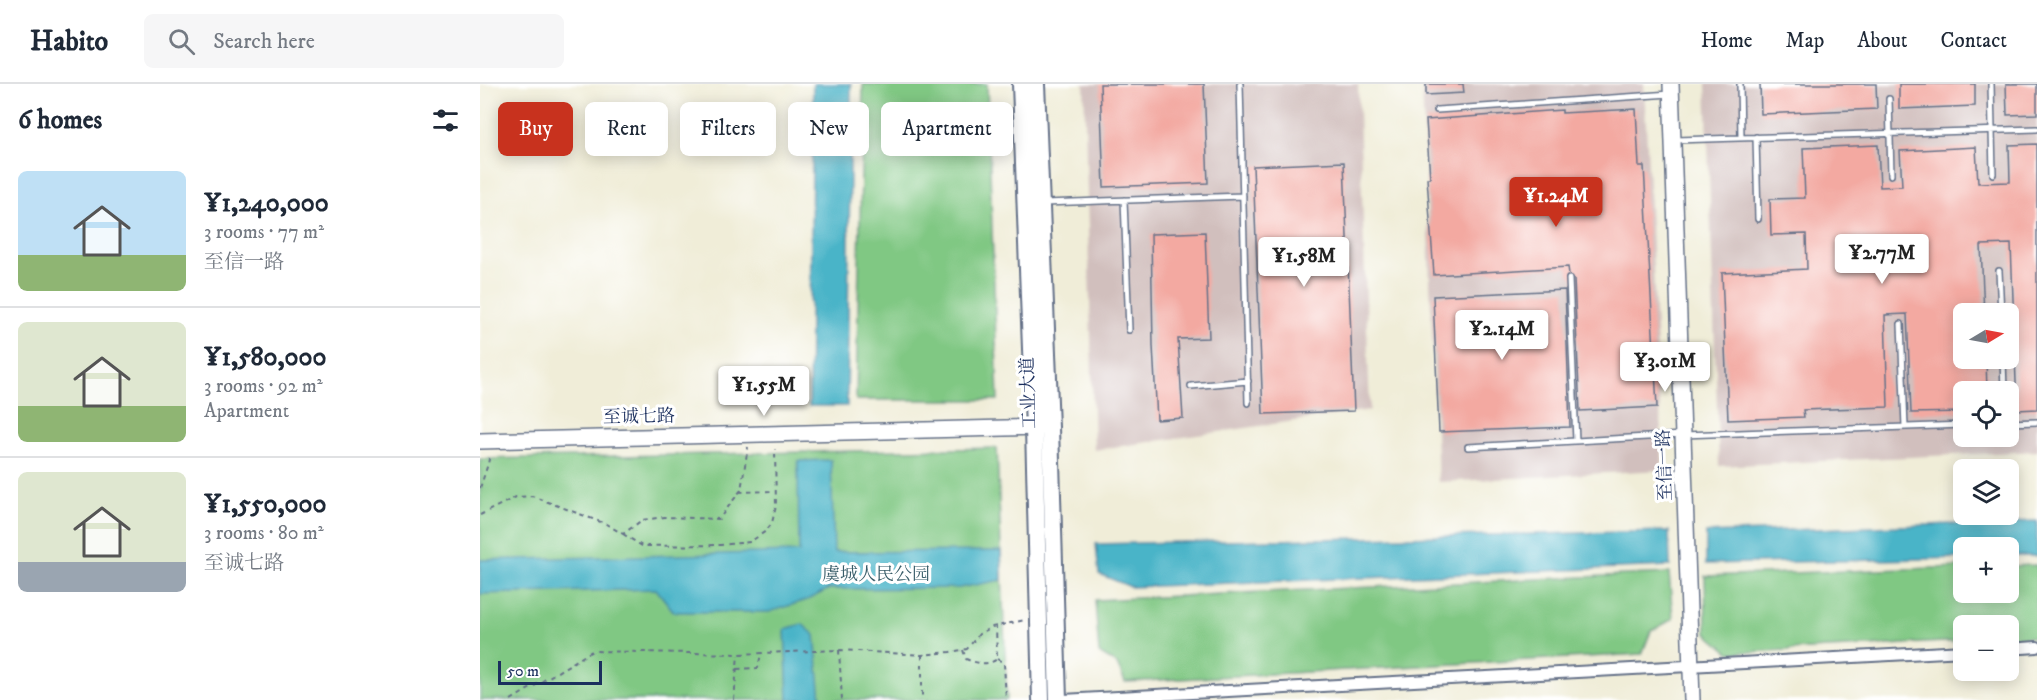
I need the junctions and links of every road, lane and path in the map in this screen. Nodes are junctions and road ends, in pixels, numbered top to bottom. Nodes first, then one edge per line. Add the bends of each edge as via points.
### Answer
1 (1021, 84) edge
2 (1036, 84) edge
3 (1240, 84) edge
4 (1740, 84) edge
5 (1991, 84) edge
6 (1671, 89) edge
7 (1889, 99) dead end
8 (1437, 111) dead end
9 (2037, 129) edge
10 (1992, 130) junction
11 (1890, 133) junction
12 (1756, 137) junction
13 (1741, 138) junction
14 (1673, 140) junction
15 (1993, 174) dead end
16 (1892, 175) dead end
17 (1243, 196) junction
18 (1124, 200) junction
19 (1034, 204) junction
20 (1758, 219) dead end
21 (1999, 271) dead end
22 (1569, 279) dead end
23 (2000, 303) edge
24 (1901, 324) dead end
25 (1129, 330) dead end
26 (1248, 381) junction
27 (1191, 386) dead end
28 (1248, 403) dead end
29 (2037, 422) edge
30 (2019, 423) edge
31 (1953, 425) edge
32 (1042, 427) junction
33 (1905, 427) junction
34 (750, 434) junction
35 (776, 434) junction
36 (1683, 435) junction
37 (486, 440) edge
38 (1576, 441) junction
39 (1468, 447) dead end
40 (480, 488) edge
41 (775, 491) junction
42 (739, 492) junction
43 (480, 515) edge
44 (623, 534) junction
45 (1039, 618) junction
46 (996, 626) junction
47 (2037, 647) edge
48 (2019, 648) edge
49 (838, 650) junction
50 (963, 650) junction
51 (1953, 652) edge
52 (738, 654) junction
53 (761, 654) junction
54 (922, 655) junction
55 (997, 659) junction
56 (1691, 664) junction
57 (737, 669) junction
58 (511, 700) edge
59 (734, 700) edge
60 (842, 700) edge
61 (922, 700) edge
62 (1006, 700) edge
63 (1041, 700) edge
64 (1058, 700) edge
65 (1063, 700) edge
66 (1692, 700) edge

1 - 19 main road
2 - 19 main road, 工业大道
3 - 17 lane
4 - 13 lane
5 - 10 lane
6 - 8 lane
6 - 14 street, 至信一路
7 - 11 lane
9 - 10 lane
10 - 11 lane
10 - 15 lane
11 - 12 lane
11 - 16 lane
12 - 13 lane
12 - 20 lane
13 - 14 lane
14 - 36 street, 至信一路
17 - 18 lane
17 - 26 lane
18 - 19 lane
18 - 25 lane
19 - 32 main road, 工业大道
21 - 23 lane
22 - 38 lane
24 - 33 lane
26 - 27 lane
26 - 28 lane
29 - 30 lane
31 - 33 lane
32 - 35 street, 至诚七路
32 - 45 main road
32 - 64 main road, 工业大道
33 - 36 lane
34 - 35 street, 至诚七路
34 - 37 street, 至诚七路
34 - 42 path
35 - 41 path
36 - 38 lane
36 - 56 street, 至信一路
37 - 40 path via 488,465
38 - 39 lane
41 - 42 path
41 - 44 path via 772,523 750,542 642,546
42 - 44 path via 719,519 642,520
43 - 44 path via 516,497 532,496
45 - 46 path
45 - 63 main road
46 - 50 path via 979,634
46 - 55 path
47 - 48 street
49 - 53 path
49 - 54 path
49 - 60 path
50 - 54 path
50 - 55 path via 966,659 975,663
51 - 56 street
52 - 53 path
52 - 57 path
52 - 58 path via 592,651
53 - 57 path via 758,668
54 - 61 path
55 - 62 path via 1004,663
56 - 65 street
56 - 66 street, 至信一路
57 - 59 path

